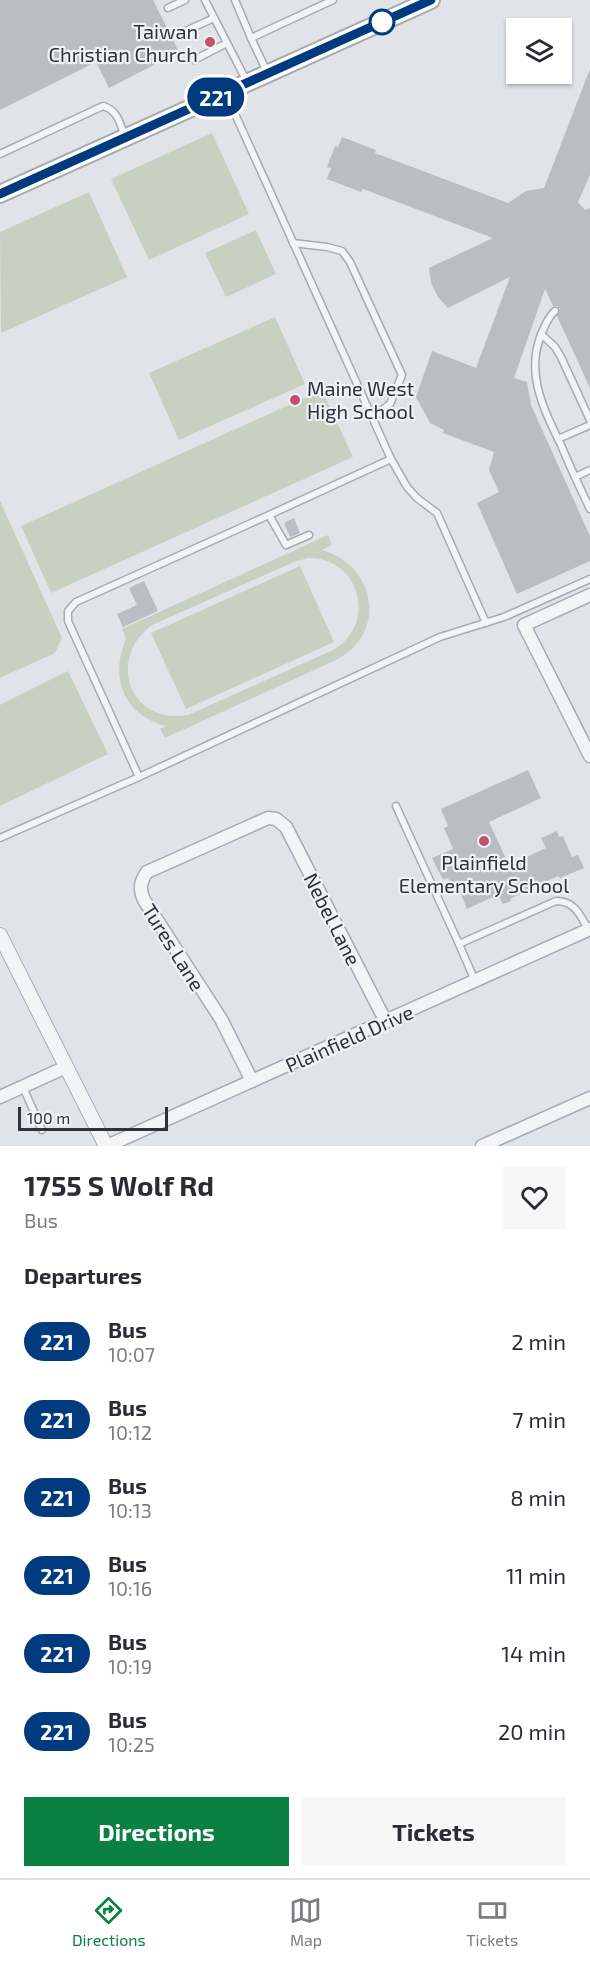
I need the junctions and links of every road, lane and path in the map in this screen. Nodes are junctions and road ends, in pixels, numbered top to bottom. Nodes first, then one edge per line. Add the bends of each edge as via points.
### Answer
1 (185, 0) edge
2 (205, 0) edge
3 (235, 0) edge
4 (333, 0) edge
5 (431, 0) edge
6 (168, 8) dead end
7 (214, 18) junction
8 (179, 34) dead end
9 (251, 38) junction
10 (227, 43) junction
11 (194, 60) dead end
12 (267, 74) junction
13 (247, 83) junction
14 (226, 93) junction
15 (125, 138) junction
16 (0, 154) edge
17 (1, 190) edge
18 (293, 243) junction
19 (555, 311) dead end
20 (541, 334) junction
21 (373, 417) junction
22 (590, 420) edge
23 (590, 425) edge
24 (558, 439) junction
25 (391, 459) junction
26 (590, 470) edge
27 (575, 477) junction
28 (590, 509) edge
29 (268, 515) junction
30 (309, 535) dead end
31 (590, 579) edge
32 (589, 600) edge
33 (486, 623) junction
34 (590, 756) edge
35 (139, 777) junction
36 (396, 806) dead end
37 (276, 819) joint
38 (0, 838) edge
39 (589, 930) edge
40 (1, 939) edge
41 (459, 944) junction
42 (476, 981) junction
43 (386, 1022) junction
44 (66, 1067) junction
45 (252, 1082) junction
46 (23, 1087) junction
47 (0, 1097) edge
48 (590, 1098) edge
49 (42, 1130) dead end
50 (106, 1146) edge
51 (482, 1146) edge

1 - 6 lane
2 - 7 lane
3 - 9 lane
4 - 9 lane
5 - 12 main road
7 - 8 lane
7 - 10 lane
9 - 12 lane
10 - 11 lane
10 - 13 lane
12 - 13 main road
13 - 14 main road
14 - 15 main road
14 - 18 lane
15 - 16 lane via 115,112 103,106
15 - 17 main road
18 - 21 lane
18 - 21 lane via 342,251 402,375 390,404
19 - 20 lane
20 - 22 lane via 561,357
20 - 24 lane via 536,381
21 - 25 lane
23 - 24 lane
24 - 27 lane
25 - 29 lane
25 - 33 lane via 412,493 437,513
26 - 27 lane
27 - 28 lane
29 - 30 lane via 286,544
29 - 35 lane via 76,602 68,611 70,626
31 - 33 lane
32 - 34 street via 524,625
33 - 35 lane via 440,637
35 - 38 lane
36 - 41 lane
37 - 43 street, Nebel Lane via 286,827
37 - 45 street, Tures Lane via 268,818 147,872 141,880 144,900 221,1019
39 - 41 lane via 575,907 555,901
39 - 42 street, Plainfield Drive
40 - 44 street
41 - 42 lane
42 - 43 street, Plainfield Drive
43 - 45 street, Plainfield Drive
44 - 46 street
44 - 50 street
45 - 50 street, Plainfield Drive
46 - 47 street
46 - 49 lane
48 - 51 street

